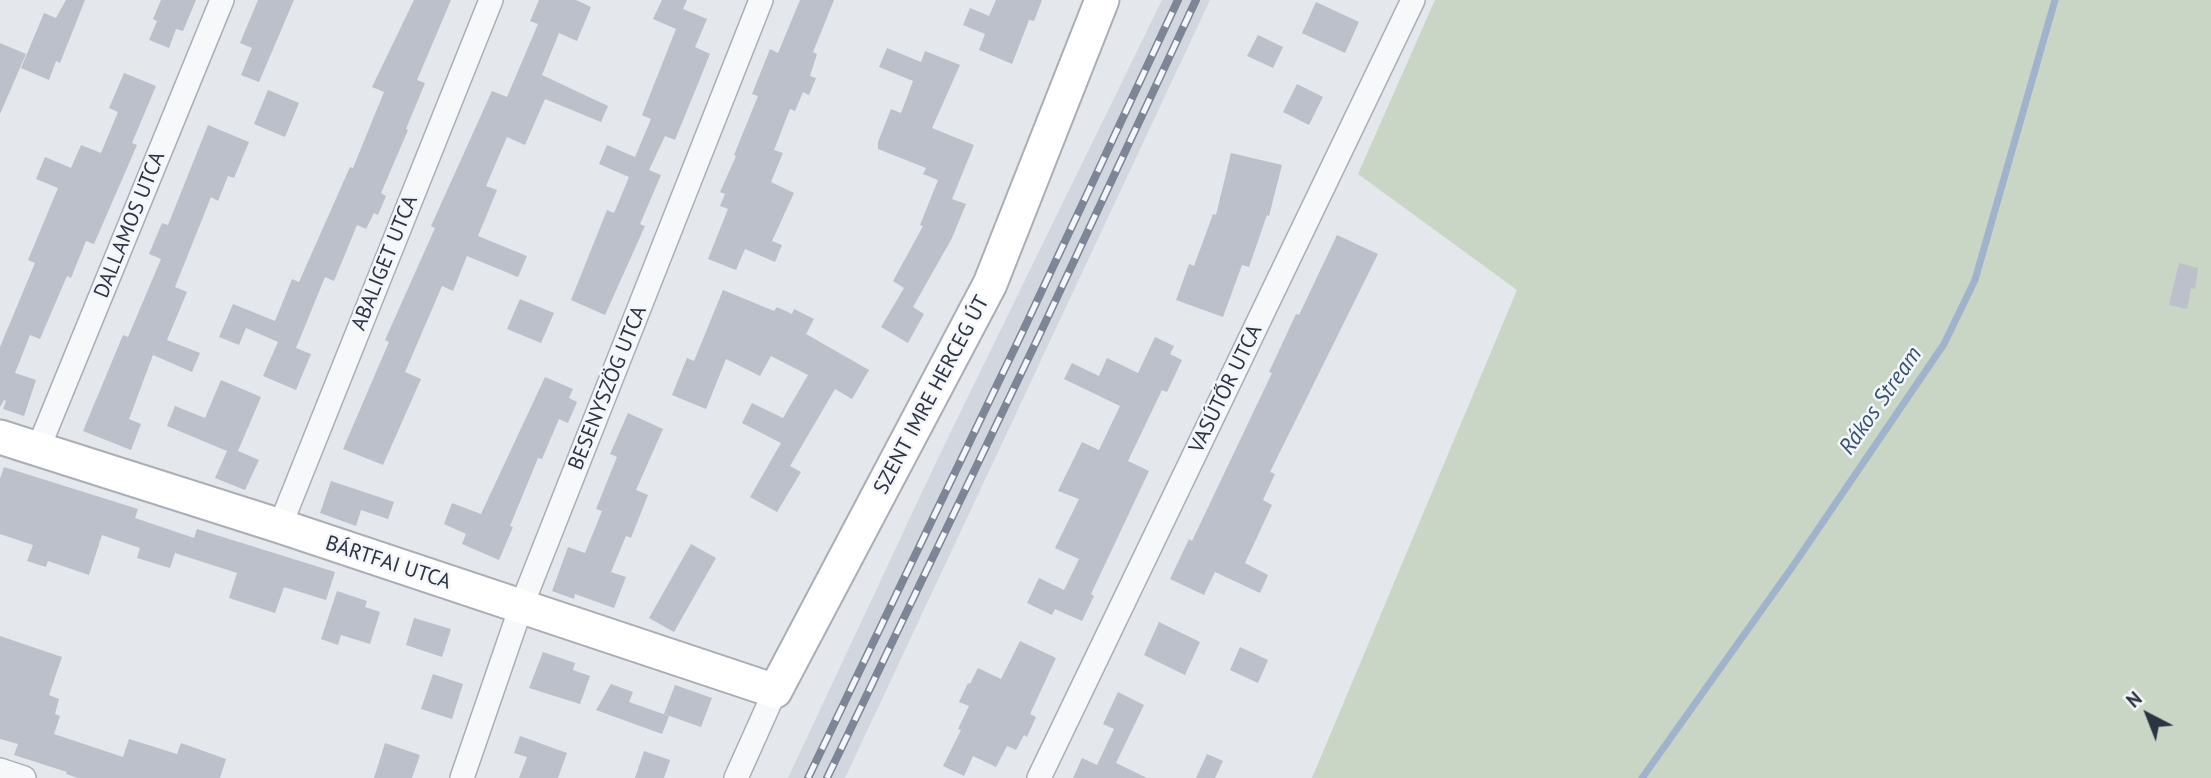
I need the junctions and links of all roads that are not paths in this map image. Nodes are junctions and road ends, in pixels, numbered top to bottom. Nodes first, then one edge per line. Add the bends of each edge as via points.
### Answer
1 (222, 0) edge
2 (491, 0) edge
3 (761, 0) edge
4 (1102, 0) edge
5 (1413, 0) edge
6 (0, 437) edge
7 (38, 449) junction
8 (279, 526) junction
9 (521, 607) junction
10 (775, 691) junction
11 (0, 770) edge
12 (24, 778) edge
13 (462, 778) edge
14 (736, 778) edge
15 (1039, 778) edge

1 - 7 street, DALLAMOS UTCA
2 - 8 street, ABALIGET UTCA
3 - 9 street, BESENYSZÖG UTCA
4 - 10 street, SZENT IMRE HERCEG ÚT via 990,284
5 - 15 street, VASÚTŐR UTCA
6 - 7 street, BÁRTFAI UTCA
7 - 8 street, BÁRTFAI UTCA
8 - 9 street, BÁRTFAI UTCA
9 - 10 street, BÁRTFAI UTCA
9 - 13 street, BESENYSZÖG UTCA
10 - 14 street, SZENT IMRE HERCEG ÚT
11 - 12 street

